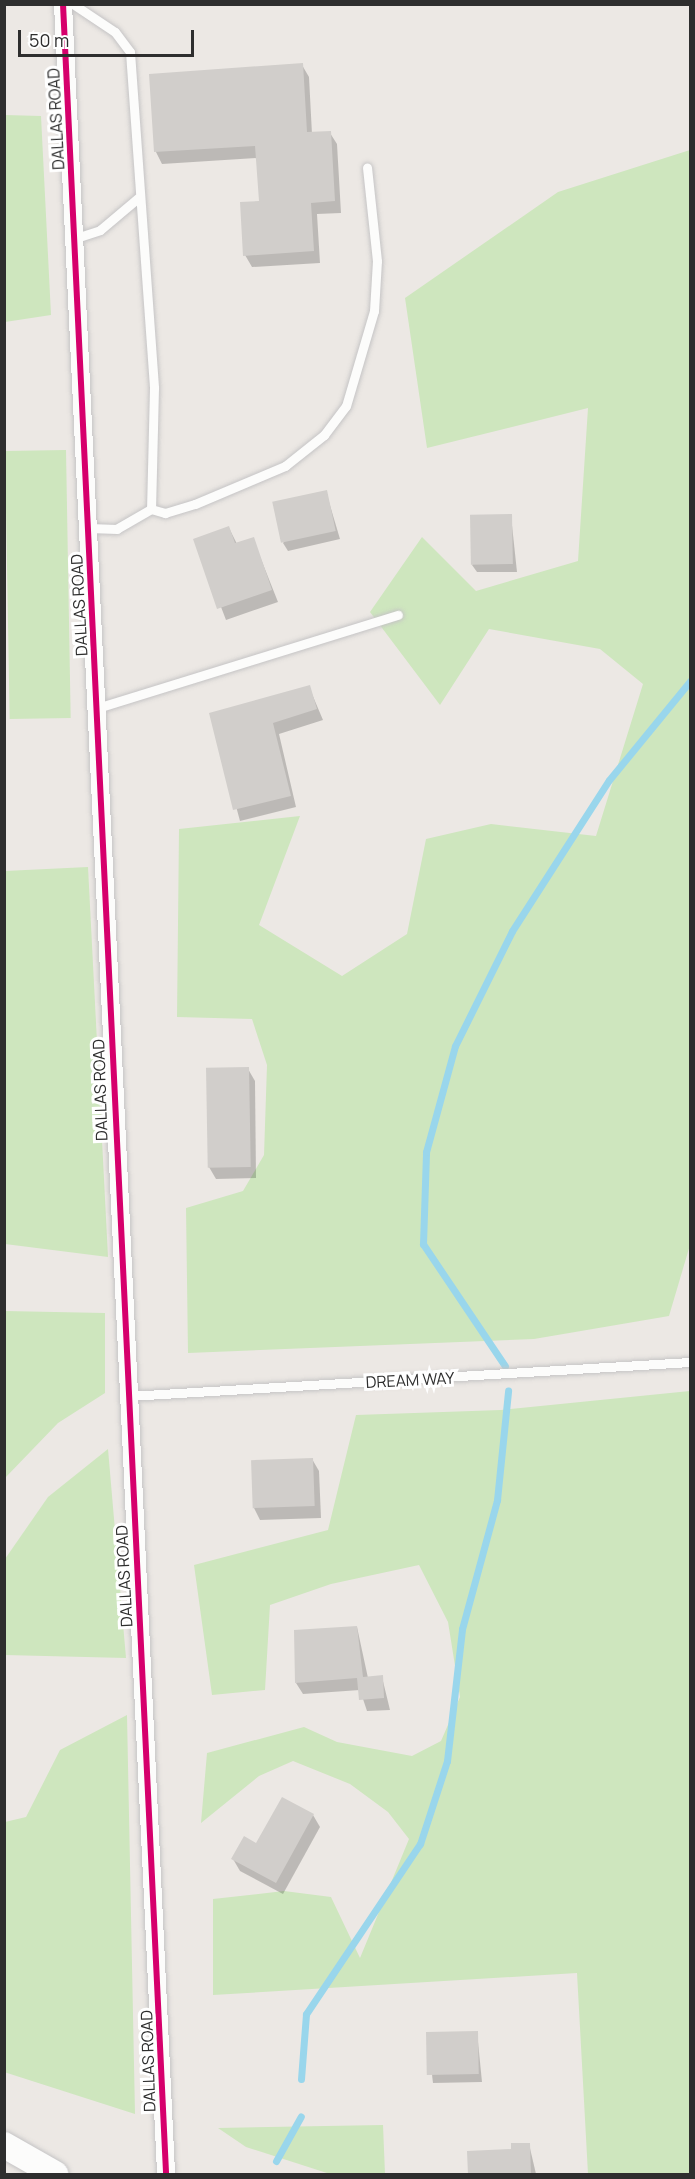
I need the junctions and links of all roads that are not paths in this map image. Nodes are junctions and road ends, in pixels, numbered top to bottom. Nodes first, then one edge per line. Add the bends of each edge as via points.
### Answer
1 (63, 4) edge
2 (73, 4) edge
3 (367, 168) dead end
4 (138, 198) junction
5 (76, 238) junction
6 (151, 509) junction
7 (89, 528) junction
8 (398, 615) dead end
9 (97, 708) junction
10 (690, 1362) edge
11 (129, 1396) junction
12 (4, 2145) edge
13 (55, 2175) edge
14 (166, 2175) edge

1 - 5 street, DALLAS ROAD
2 - 4 lane via 115,32 130,52
3 - 6 lane via 377,261 374,311 346,406 324,435 285,466 195,504 165,513
4 - 5 lane via 100,230
4 - 6 lane via 154,388
5 - 7 street, DALLAS ROAD
6 - 7 lane via 117,529
7 - 9 street, DALLAS ROAD
8 - 9 lane
9 - 11 street, DALLAS ROAD
10 - 11 lane, DREAM WAY
11 - 14 street, DALLAS ROAD
12 - 13 street

